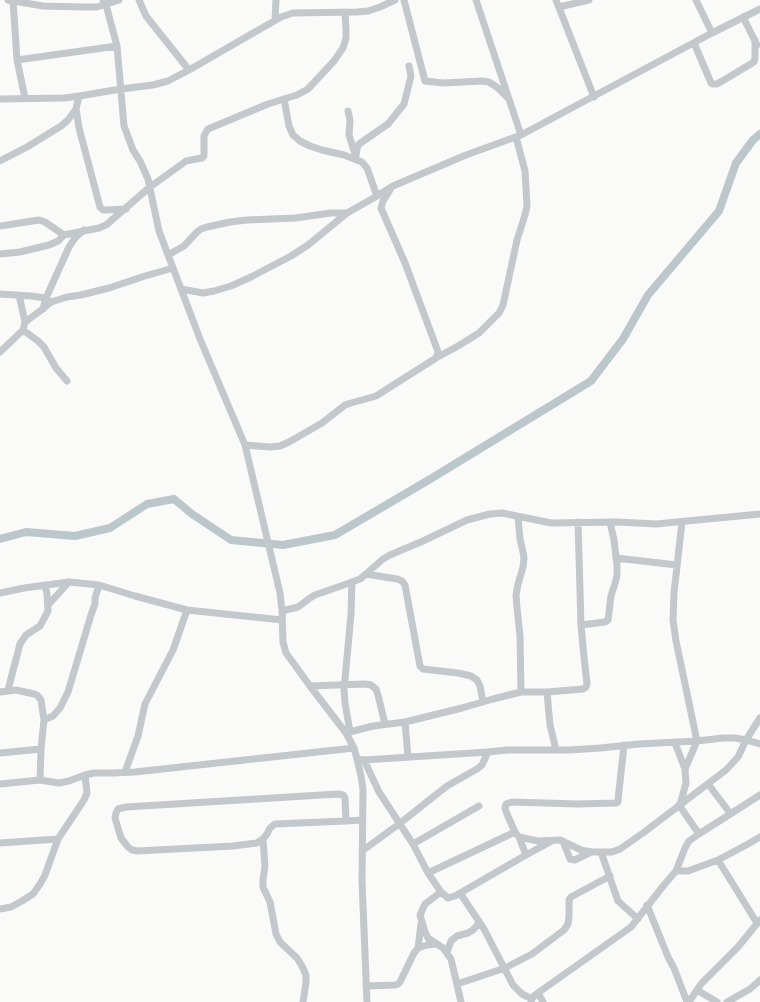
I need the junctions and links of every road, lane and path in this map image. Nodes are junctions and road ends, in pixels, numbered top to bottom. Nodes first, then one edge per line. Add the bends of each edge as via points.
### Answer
1 (11, 0) edge
2 (120, 0) edge
3 (139, 0) edge
4 (276, 0) edge
5 (395, 0) edge
6 (404, 0) edge
7 (476, 0) edge
8 (588, 0) edge
9 (696, 0) edge
10 (104, 2) edge
11 (53, 3) edge
12 (557, 4) edge
13 (760, 8) edge
14 (345, 12) junction
15 (743, 17) junction
16 (275, 20) junction
17 (712, 33) junction
18 (755, 40) junction
19 (694, 43) junction
20 (116, 46) junction
21 (760, 50) edge
22 (17, 60) junction
23 (409, 66) dead end
24 (189, 70) junction
25 (121, 89) junction
26 (79, 96) junction
27 (594, 96) junction
28 (25, 98) junction
29 (508, 98) junction
30 (0, 99) edge
31 (284, 99) junction
32 (76, 109) junction
33 (348, 111) dead end
34 (518, 136) junction
35 (357, 158) junction
36 (0, 161) edge
37 (393, 186) junction
38 (150, 187) junction
39 (377, 196) junction
40 (126, 209) junction
41 (347, 213) junction
42 (0, 226) edge
43 (84, 230) junction
44 (64, 235) junction
45 (0, 254) edge
46 (168, 255) junction
47 (173, 268) junction
48 (181, 289) junction
49 (0, 294) edge
50 (19, 295) junction
51 (48, 300) junction
52 (24, 322) junction
53 (23, 330) junction
54 (1, 348) edge
55 (436, 358) junction
56 (67, 381) dead end
57 (245, 445) junction
58 (760, 514) edge
59 (518, 517) junction
60 (578, 522) junction
61 (610, 522) junction
62 (682, 522) junction
63 (616, 558) junction
64 (677, 565) junction
65 (366, 574) junction
66 (69, 582) junction
67 (352, 582) junction
68 (45, 585) junction
69 (99, 585) junction
70 (0, 594) edge
71 (48, 605) junction
72 (187, 610) junction
73 (282, 611) junction
74 (282, 620) junction
75 (581, 624) junction
76 (344, 685) junction
77 (310, 686) junction
78 (8, 690) junction
79 (0, 692) edge
80 (521, 692) junction
81 (547, 692) junction
82 (483, 702) junction
83 (760, 718) edge
84 (44, 720) junction
85 (405, 722) junction
86 (384, 724) junction
87 (348, 732) junction
88 (746, 740) junction
89 (697, 741) junction
90 (675, 743) junction
91 (760, 744) edge
92 (624, 745) junction
93 (354, 748) junction
94 (41, 749) junction
95 (556, 750) junction
96 (488, 752) junction
97 (0, 753) edge
98 (408, 757) junction
99 (361, 760) junction
100 (685, 769) junction
101 (125, 772) junction
102 (85, 774) junction
103 (40, 780) junction
104 (0, 784) edge
105 (708, 784) junction
106 (760, 795) edge
107 (680, 805) junction
108 (479, 806) dead end
109 (730, 813) junction
110 (362, 820) junction
111 (346, 821) junction
112 (399, 824) junction
113 (517, 834) junction
114 (698, 834) junction
115 (760, 837) edge
116 (263, 839) junction
117 (58, 840) junction
118 (554, 840) junction
119 (563, 841) junction
120 (0, 843) edge
121 (413, 844) junction
122 (362, 851) junction
123 (591, 852) junction
124 (602, 852) junction
125 (526, 855) junction
126 (718, 860) junction
127 (676, 871) junction
128 (428, 873) junction
129 (610, 876) junction
130 (441, 892) junction
131 (460, 893) junction
132 (647, 905) junction
133 (0, 909) edge
134 (638, 919) junction
135 (421, 921) junction
136 (758, 922) edge
137 (479, 923) junction
138 (437, 944) junction
139 (418, 948) junction
140 (447, 952) junction
141 (505, 968) junction
142 (760, 980) edge
143 (457, 984) junction
144 (366, 986) junction
145 (697, 990) junction
146 (538, 993) junction
147 (532, 1000) edge
148 (303, 1002) edge
149 (367, 1002) edge
150 (461, 1002) edge
151 (543, 1002) edge
152 (688, 1002) edge
153 (717, 1002) edge
154 (727, 1002) edge

1 - 11 street via 42,6
1 - 22 street
2 - 10 street
3 - 24 street via 146,16
4 - 16 street
5 - 14 street via 368,11
6 - 29 street via 425,81 489,82
7 - 29 street
8 - 12 street
9 - 17 street
10 - 11 street via 97,7
10 - 20 street
12 - 27 street
13 - 15 street
14 - 16 street via 293,13
14 - 31 street via 346,38 334,61 308,90
15 - 17 street
15 - 18 street
16 - 24 street
17 - 19 street
18 - 19 street via 754,62 717,84 711,83
18 - 21 street
19 - 27 street
20 - 22 street
20 - 25 street
22 - 28 street
23 - 35 street via 411,76 404,104 388,124 359,144
24 - 25 street via 168,81
25 - 26 street
25 - 38 street via 124,126
26 - 28 street
26 - 32 street
27 - 34 street
28 - 30 street
29 - 34 street
31 - 35 street via 289,126 293,135 300,141 322,150
31 - 38 street via 208,129 204,136 204,156 186,161
32 - 36 street via 61,126
32 - 40 street via 100,207 103,210
33 - 35 street via 349,135
34 - 37 street
34 - 55 street via 525,171 527,206 503,305 499,314 479,333
35 - 39 street via 367,168
37 - 39 street
37 - 55 street via 381,208 405,262 437,349
38 - 40 street
38 - 46 street via 159,231
39 - 41 street
40 - 43 street via 106,225
41 - 46 street via 247,220 207,227 197,232 184,246
41 - 48 street via 308,245 251,277 231,286 203,293
42 - 44 street via 39,220
43 - 44 street
43 - 51 street via 69,247
44 - 45 street via 49,245
46 - 47 street
47 - 48 street
47 - 51 street via 109,288
48 - 57 street
49 - 50 street
50 - 51 street
50 - 52 street
51 - 52 street via 42,309
52 - 53 street
53 - 54 street
53 - 56 street via 44,347
55 - 57 street via 376,396 345,405 322,423 289,442 270,447
57 - 73 street
58 - 62 street
59 - 60 street via 551,523
59 - 65 street via 502,513 467,520 390,555
59 - 80 street via 524,558 516,595
60 - 61 street
60 - 75 street
61 - 62 street
61 - 63 street
62 - 64 street
63 - 64 street
63 - 75 street via 616,580 608,620
64 - 89 street via 673,620
65 - 67 street
65 - 82 street via 397,579 405,585 420,666 423,669 471,676 480,686
66 - 68 street
66 - 69 street
66 - 71 street
67 - 73 street via 315,595 298,607
67 - 76 street
68 - 70 street
68 - 71 street
69 - 72 street
69 - 84 street via 68,692 60,708 53,716
71 - 78 street via 48,611 40,626 26,635 20,644
72 - 74 street
72 - 101 street via 173,650 145,704 138,736
73 - 74 street
74 - 77 street via 286,653
75 - 81 street via 588,684 583,689
76 - 77 street
76 - 86 street via 371,685 378,695
76 - 87 street
77 - 87 street
78 - 79 street
78 - 84 street via 37,695 41,700
80 - 81 street
80 - 82 street
81 - 95 street via 550,725
82 - 85 street
83 - 88 street
84 - 94 street
85 - 86 street
85 - 98 street
86 - 87 street
87 - 93 street
88 - 89 street via 723,738
88 - 91 street
88 - 105 street via 733,763
89 - 90 street
89 - 100 street
90 - 92 street
90 - 100 street
92 - 95 street
92 - 113 street via 616,804 509,803 505,808
93 - 99 street
93 - 101 street
94 - 97 street
94 - 103 street
95 - 96 street
96 - 98 street
96 - 112 street via 477,769 447,786
98 - 99 street
99 - 110 street
99 - 112 street
100 - 107 street via 686,783
101 - 102 street
102 - 103 street via 59,783
102 - 117 street via 87,793
103 - 104 street
105 - 107 street
105 - 109 street
106 - 109 street
107 - 114 street
107 - 124 street via 620,849
108 - 121 street
109 - 114 street
110 - 111 street
110 - 122 street
111 - 116 street via 275,824
111 - 116 street via 345,798 338,794 126,806 118,809 116,813 121,838 128,847 137,851 233,846 258,843
112 - 121 street
112 - 122 street
113 - 118 street via 538,841
113 - 125 street
113 - 128 street
114 - 127 street via 689,841
115 - 126 street
116 - 148 street via 263,887 270,902 276,934 280,942 297,958 306,975
117 - 120 street
117 - 133 street via 45,875 33,894 11,907
118 - 119 street
118 - 125 street
119 - 123 street
119 - 123 street via 570,859 575,860
121 - 128 street
122 - 144 street
123 - 124 street
124 - 129 street
125 - 131 street
126 - 127 street via 688,871
126 - 136 street
127 - 132 street
128 - 130 street
129 - 134 street via 618,901
129 - 141 street via 569,900 568,924 564,930 532,954
130 - 131 street via 448,898
130 - 135 street via 425,904 420,915
131 - 137 street
132 - 134 street
132 - 152 street
134 - 146 street via 626,931
135 - 138 street via 428,938
135 - 139 street
136 - 145 street
137 - 140 street via 473,930 451,941
137 - 141 street
138 - 139 street
138 - 140 street
139 - 144 street via 400,982 395,985
140 - 143 street
141 - 143 street
141 - 147 street via 513,985
142 - 154 street
143 - 150 street
144 - 149 street
145 - 152 street
145 - 153 street
146 - 147 street
146 - 151 street

